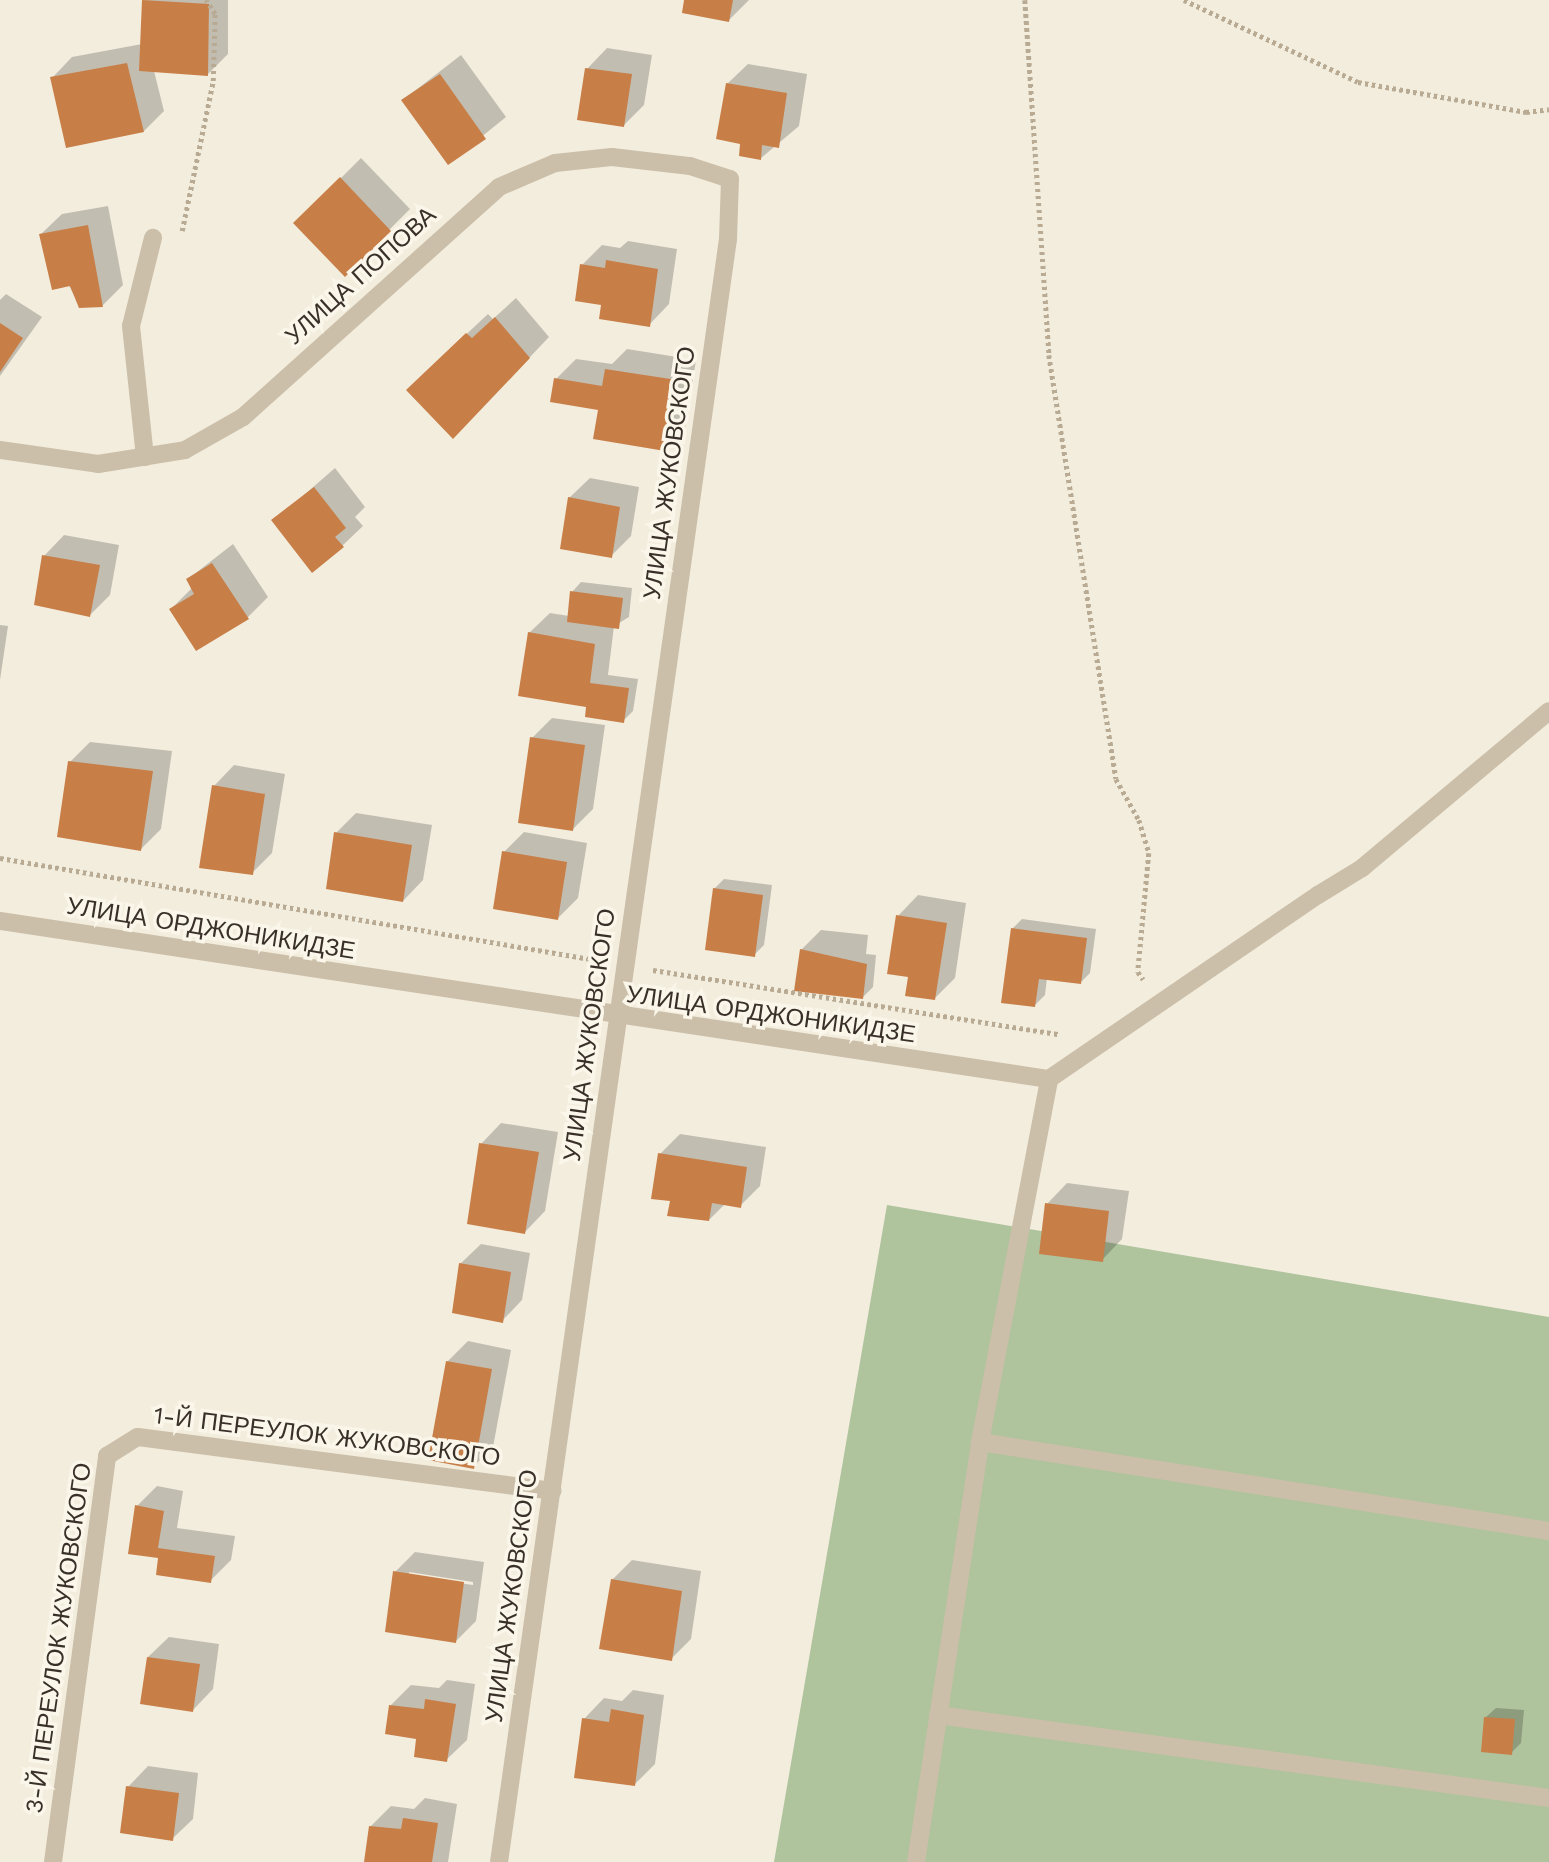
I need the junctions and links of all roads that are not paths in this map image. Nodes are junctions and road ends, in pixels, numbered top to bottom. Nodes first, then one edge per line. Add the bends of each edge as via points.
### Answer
1 (730, 214) joint
2 (153, 238) dead end
3 (0, 450) edge
4 (145, 457) junction
5 (1549, 710) edge
6 (0, 921) edge
7 (617, 1018) junction
8 (1049, 1079) junction
9 (138, 1437) joint
10 (980, 1442) junction
11 (552, 1491) junction
12 (1549, 1531) edge
13 (938, 1715) junction
14 (1549, 1798) edge
15 (53, 1862) edge
16 (499, 1862) edge
17 (916, 1862) edge

1 - 4 street, УЛИЦА ПОПОВА via 730,179 690,166 612,157 555,163 499,187 243,417 185,450
1 - 7 street, УЛИЦА ЖУКОВСКОГО
2 - 4 street via 131,326
3 - 4 street, УЛИЦА ПОПОВА via 98,464
5 - 8 street via 1362,868
6 - 7 street, УЛИЦА ОРДЖОНИКИДЗЕ
7 - 8 street, УЛИЦА ОРДЖОНИКИДЗЕ
7 - 11 street, УЛИЦА ЖУКОВСКОГО
8 - 10 street
9 - 11 street, 1-Й ПЕРЕУЛОК ЖУКОВСКОГО
9 - 15 street, 3-Й ПЕРЕУЛОК ЖУКОВСКОГО via 107,1456
10 - 12 street
10 - 13 street
11 - 16 street, УЛИЦА ЖУКОВСКОГО
13 - 14 street
13 - 17 street

